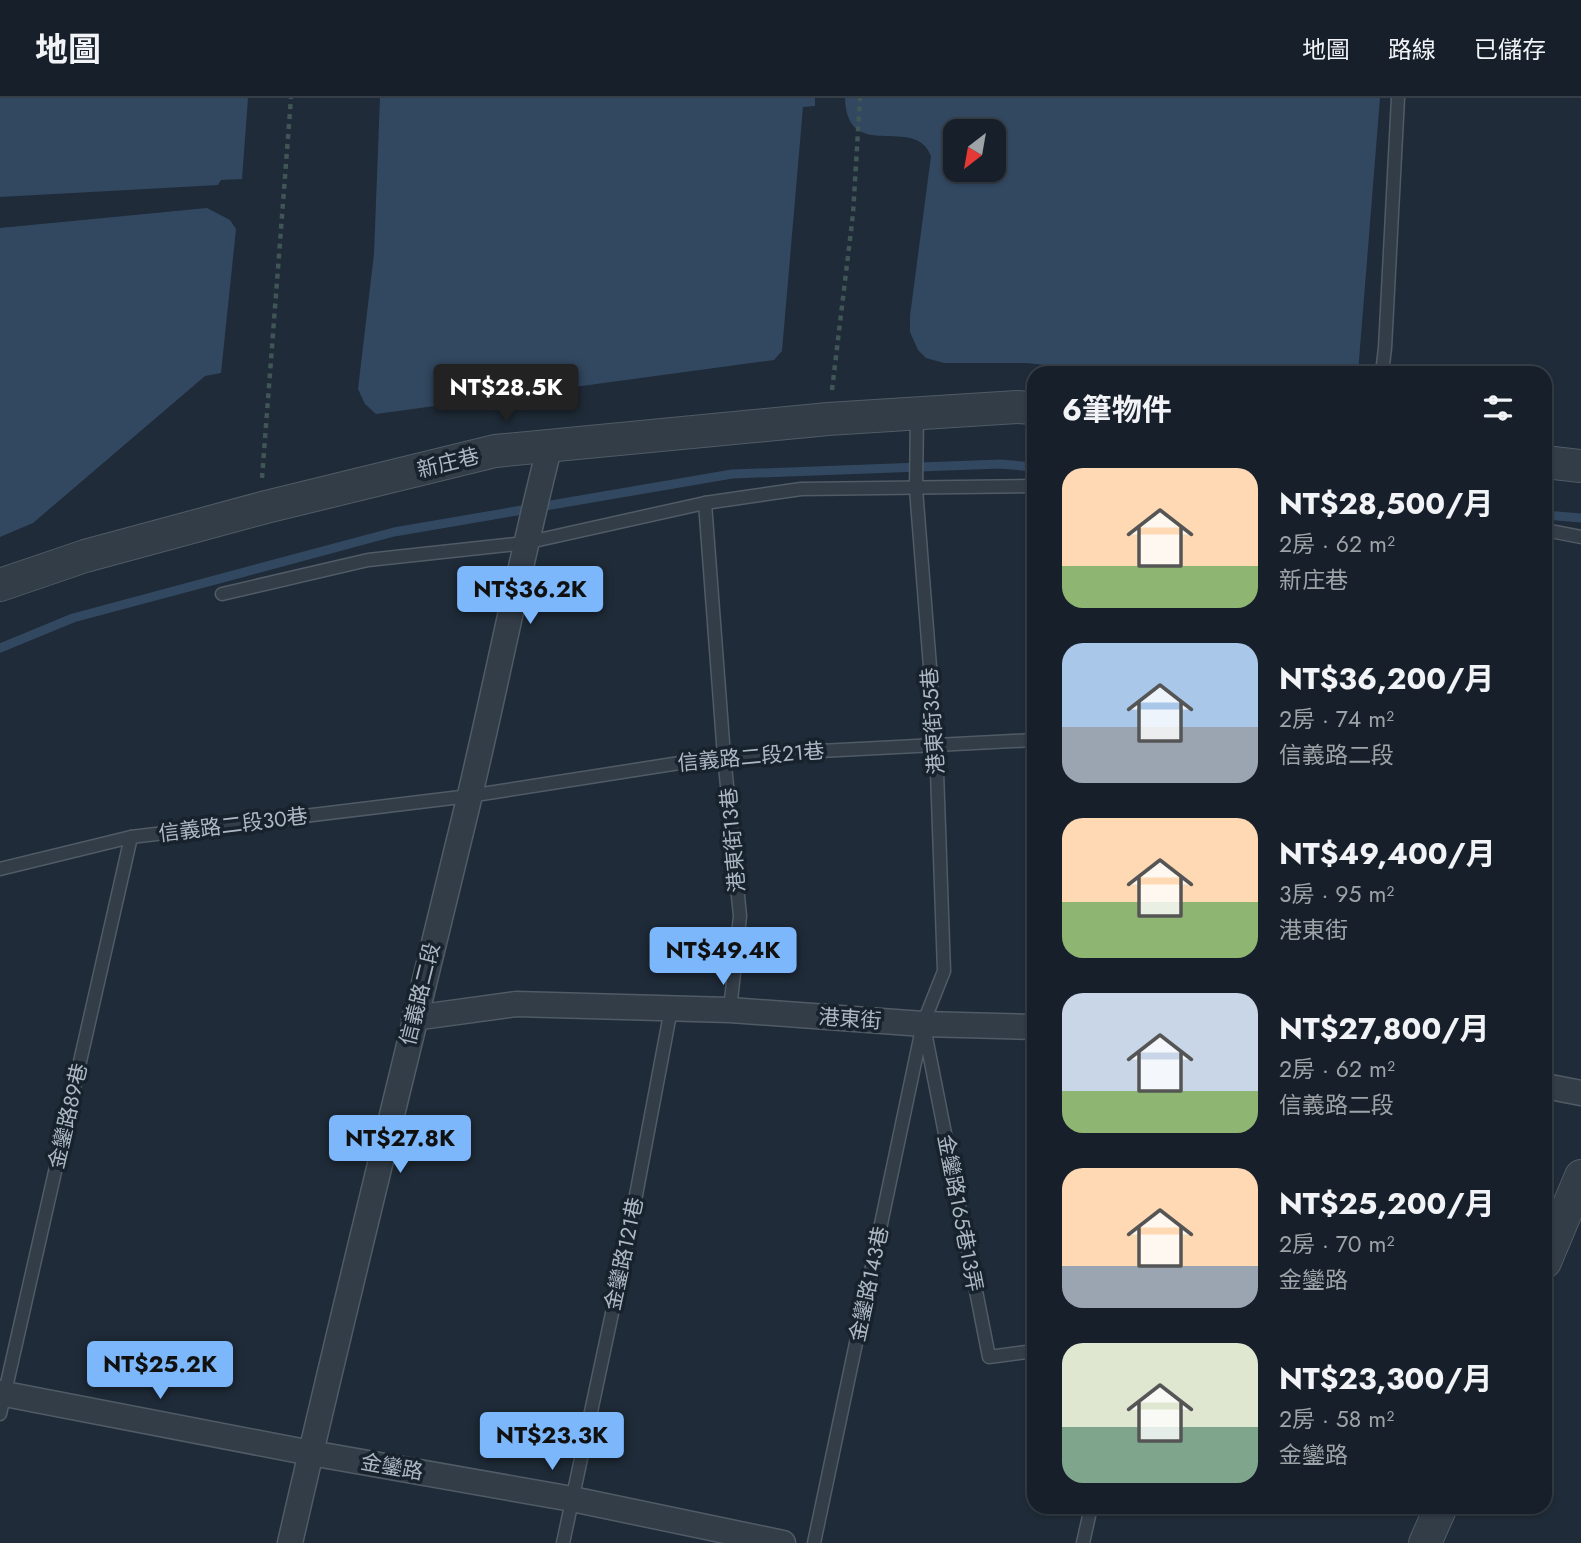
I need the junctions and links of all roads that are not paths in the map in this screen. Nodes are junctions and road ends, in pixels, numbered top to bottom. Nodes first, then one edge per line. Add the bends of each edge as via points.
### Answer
1 (1398, 98) edge
2 (1383, 366) edge
3 (1027, 408) edge
4 (917, 413) junction
5 (550, 445) junction
6 (1552, 463) edge
7 (1581, 466) edge
8 (1027, 486) edge
9 (916, 489) junction
10 (705, 503) junction
11 (1552, 531) edge
12 (1581, 537) edge
13 (525, 543) junction
14 (0, 585) edge
15 (222, 594) dead end
16 (1027, 740) edge
17 (936, 743) junction
18 (724, 756) junction
19 (470, 796) junction
20 (131, 838) junction
21 (0, 869) edge
22 (671, 1009) junction
23 (730, 1010) junction
24 (414, 1018) junction
25 (923, 1024) junction
26 (1027, 1027) edge
27 (1552, 1087) edge
28 (1581, 1093) edge
29 (1581, 1176) edge
30 (1552, 1245) edge
31 (1027, 1352) edge
32 (2, 1401) edge
33 (311, 1453) junction
34 (572, 1499) junction
35 (1089, 1514) edge
36 (1438, 1514) edge
37 (290, 1543) edge
38 (563, 1543) edge
39 (783, 1543) edge
40 (814, 1543) edge
41 (1083, 1543) edge
42 (1426, 1543) edge

1 - 2 lane
3 - 4 street, 新庄巷
4 - 5 street, 新庄巷
4 - 9 lane, 港東街35巷
5 - 13 street, 信義路二段
5 - 14 street, 新庄巷 via 495,451 266,508 85,556
6 - 7 street
8 - 9 lane
9 - 10 lane via 801,489
9 - 17 lane, 港東街35巷
10 - 13 lane
10 - 18 lane, 港東街13巷
11 - 12 lane
13 - 15 lane via 368,560
13 - 19 street, 信義路二段
16 - 17 lane, 信義路二段21巷
17 - 18 lane, 信義路二段21巷
17 - 25 lane, 港東街35巷 via 944,971
18 - 19 lane, 信義路二段21巷
18 - 23 lane, 港東街13巷 via 740,916
19 - 20 lane, 信義路二段30巷
19 - 24 street, 信義路二段
20 - 21 lane, 信義路二段30巷
20 - 32 lane, 金鑾路89巷
22 - 23 street, 港東街
22 - 24 street, 港東街 via 516,1004
22 - 34 lane, 金鑾路121巷
23 - 25 street, 港東街
24 - 33 street, 信義路二段
25 - 26 street, 港東街
25 - 31 lane, 金鑾路165巷13弄 via 989,1357
25 - 40 lane, 金鑾路143巷
27 - 28 street
29 - 30 street
32 - 33 street, 金鑾路
33 - 34 street, 金鑾路
33 - 37 street, 信義路二段
34 - 38 lane, 金鑾路121巷
34 - 39 street, 金鑾路
35 - 41 lane
36 - 42 street

